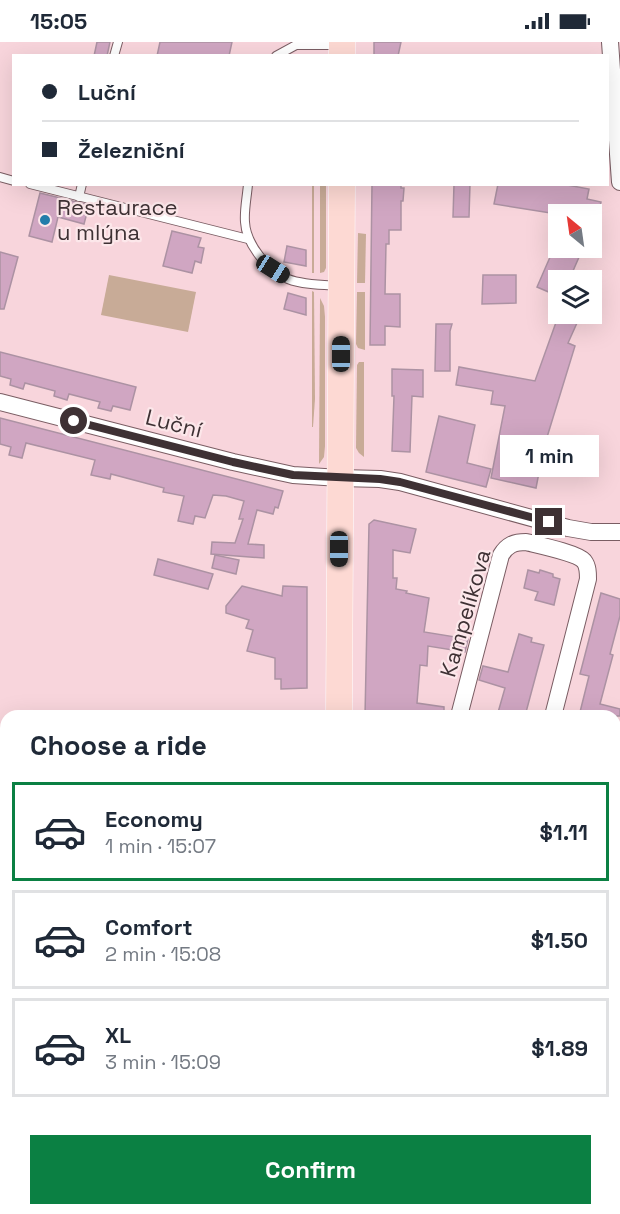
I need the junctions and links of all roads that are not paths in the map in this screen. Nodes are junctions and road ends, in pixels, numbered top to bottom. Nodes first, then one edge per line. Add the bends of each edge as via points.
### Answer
1 (610, 42) edge
2 (342, 47) edge
3 (280, 54) edge
4 (620, 182) edge
5 (38, 186) edge
6 (82, 186) edge
7 (248, 186) edge
8 (342, 186) edge
9 (79, 197) junction
10 (248, 239) junction
11 (341, 286) junction
12 (0, 402) edge
13 (340, 478) junction
14 (620, 532) edge
15 (339, 710) edge
16 (461, 710) edge
17 (555, 710) edge

1 - 4 street
2 - 3 lane via 296,45
5 - 9 lane
6 - 9 lane
7 - 10 lane
8 - 11 main road
9 - 10 lane
10 - 11 lane via 273,269 289,279
11 - 13 main road
12 - 13 street, Luční via 233,462 293,475
13 - 14 street, Luční via 400,482 568,528
13 - 15 main road
16 - 17 street, Kampelíkova via 501,555 509,546 525,542 574,555 582,559 588,572

